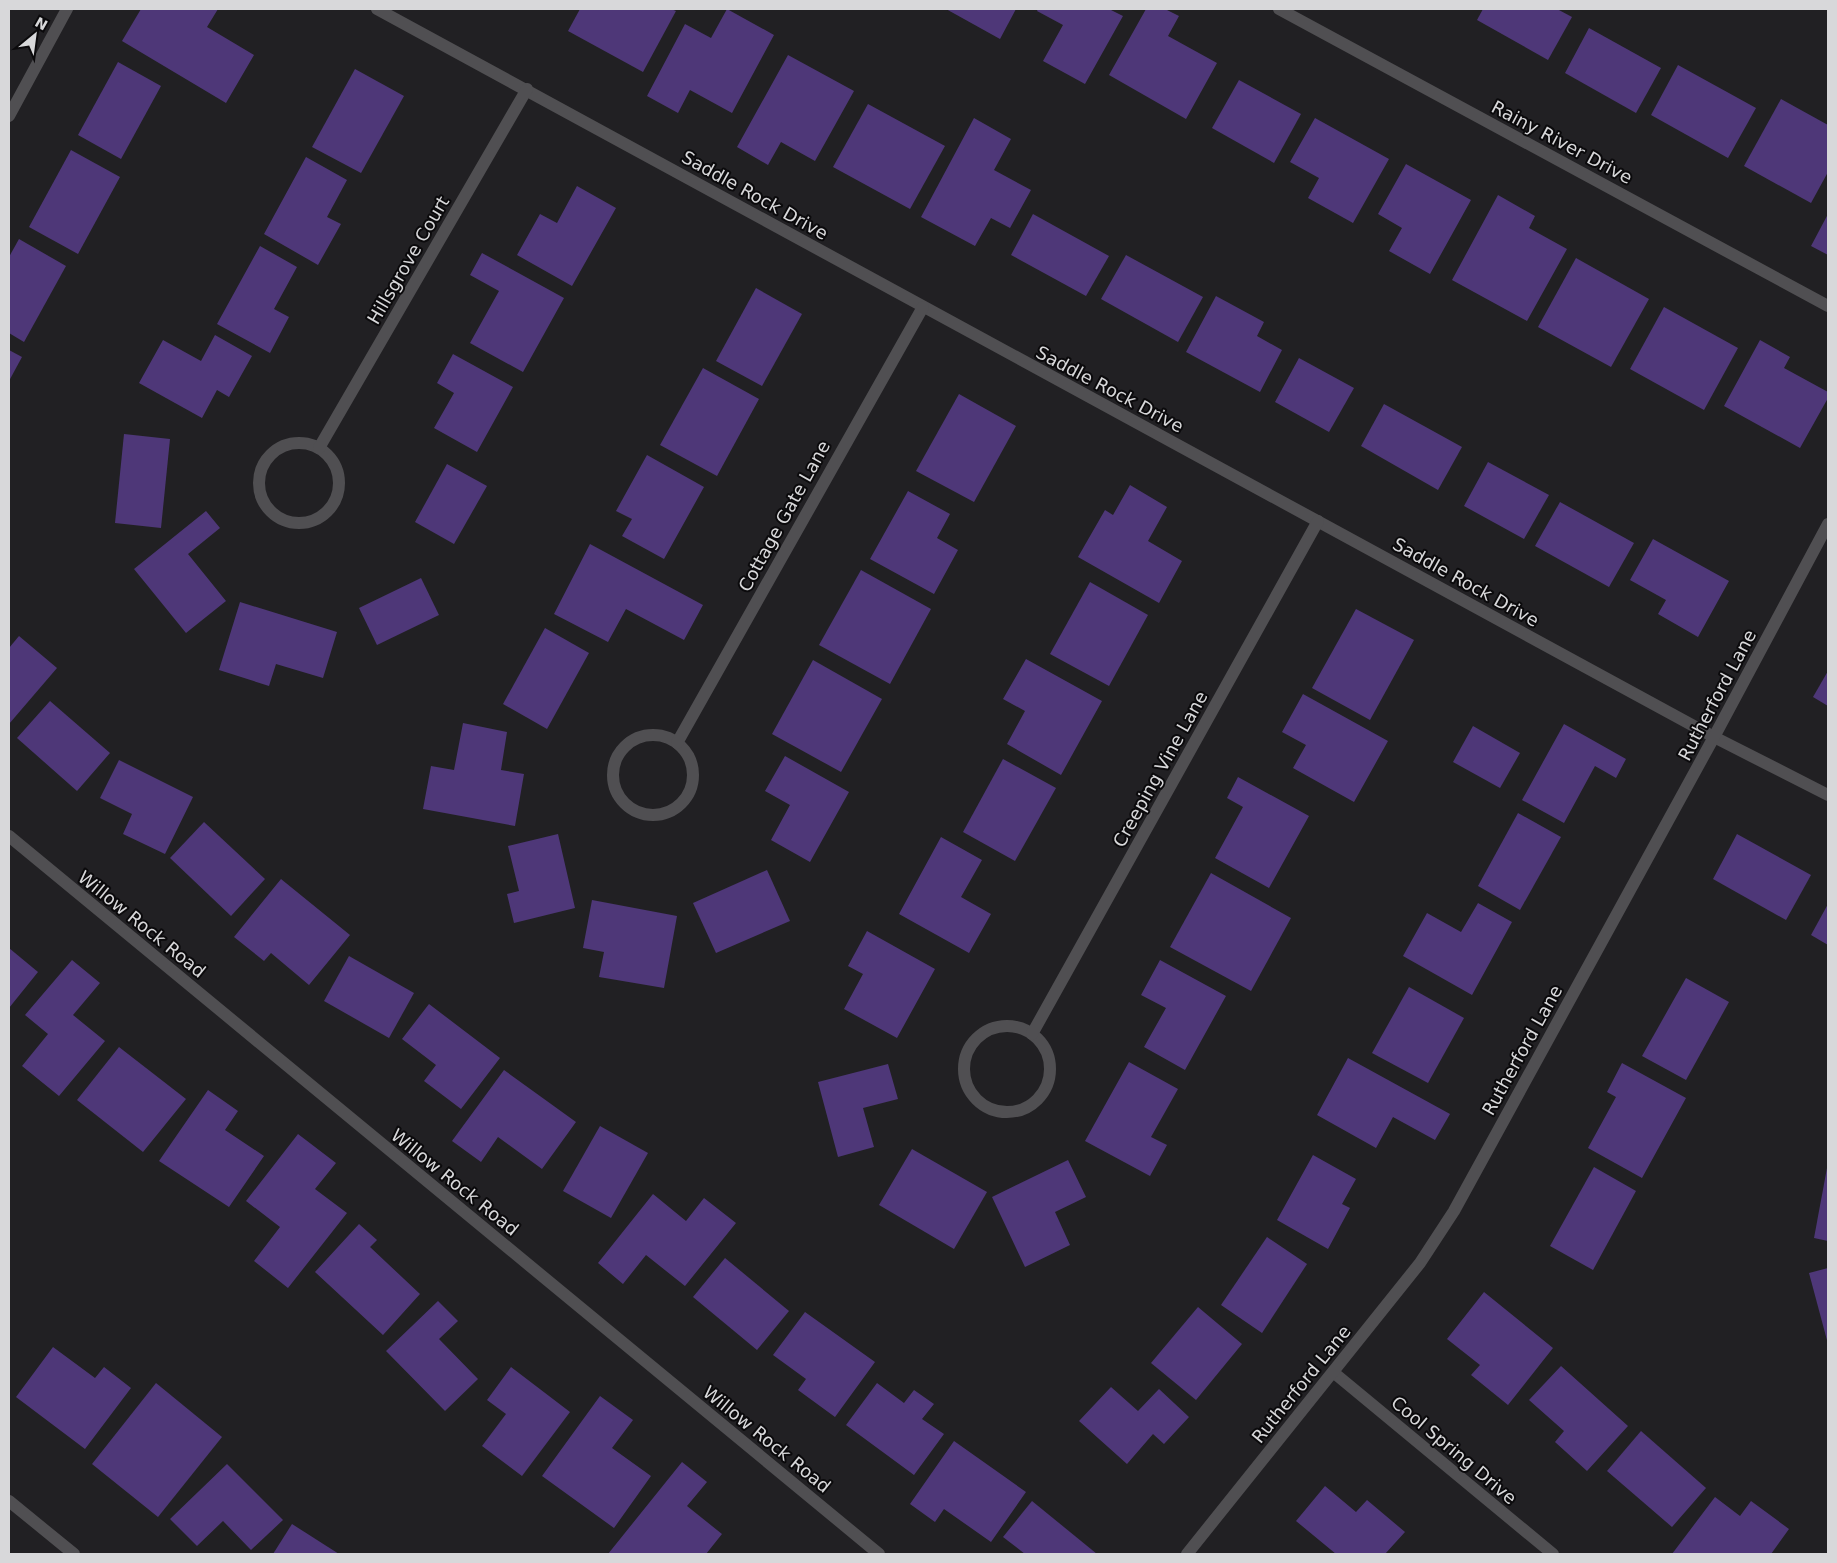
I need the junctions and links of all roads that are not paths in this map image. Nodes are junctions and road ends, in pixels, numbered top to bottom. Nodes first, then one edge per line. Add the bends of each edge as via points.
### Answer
1 (67, 9) edge
2 (377, 9) edge
3 (1279, 9) edge
4 (527, 89) junction
5 (9, 116) edge
6 (1828, 306) edge
7 (922, 307) junction
8 (320, 448) junction
9 (1318, 521) junction
10 (1828, 524) edge
11 (1714, 737) junction
12 (676, 742) junction
13 (1828, 795) edge
14 (9, 836) edge
15 (1032, 1034) junction
16 (1333, 1372) junction
17 (9, 1501) edge
18 (74, 1554) edge
19 (879, 1554) edge
20 (1187, 1554) edge
21 (1553, 1554) edge

1 - 5 street
2 - 4 street, Saddle Rock Drive
3 - 6 street, Rainy River Drive
4 - 7 street, Saddle Rock Drive
4 - 8 street, Hillsgrove Court
7 - 9 street, Saddle Rock Drive
7 - 12 street, Cottage Gate Lane
8 - 8 street via 293,442 280,447 262,467 260,494 266,507 288,522 314,521 334,505 339,493 337,467
9 - 11 street, Saddle Rock Drive
9 - 15 street, Creeping Vine Lane
10 - 11 street, Rutherford Lane
11 - 13 street, Saddle Rock Drive
11 - 16 street, Rutherford Lane via 1454,1211 1420,1264
12 - 12 street via 652,734 628,743 619,752 614,764 615,789 632,809 658,815 682,803 693,778 692,765
14 - 19 street, Willow Rock Road
15 - 15 street via 1006,1025 980,1034 972,1044 965,1056 965,1077 973,1095 984,1105 1013,1111 1027,1107 1047,1086 1049,1057
16 - 20 street, Rutherford Lane
16 - 21 street, Cool Spring Drive
17 - 18 street

